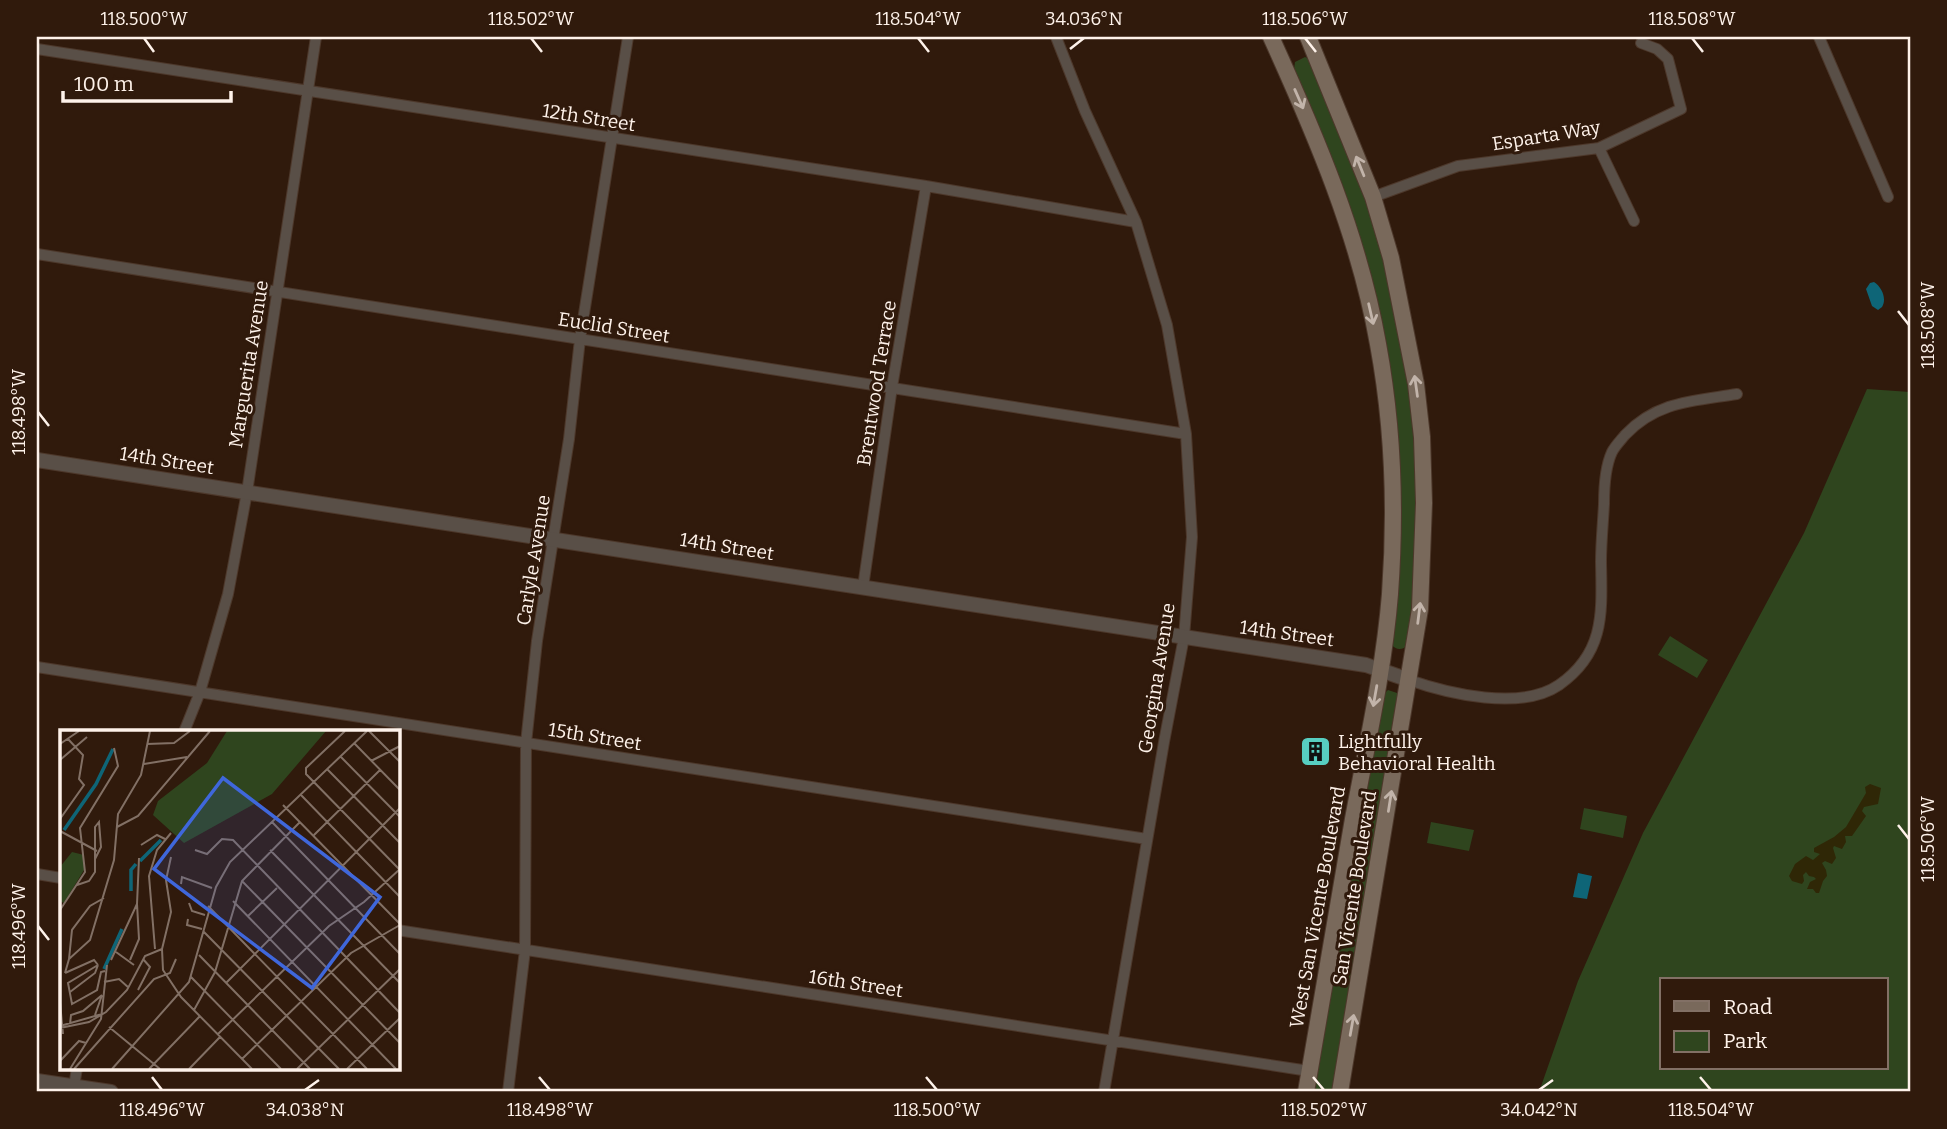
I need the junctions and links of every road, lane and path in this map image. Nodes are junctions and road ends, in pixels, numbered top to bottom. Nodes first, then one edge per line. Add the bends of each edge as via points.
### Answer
1 (316, 37) edge
2 (628, 37) edge
3 (1056, 37) edge
4 (1271, 37) edge
5 (1308, 37) edge
6 (1819, 37) edge
7 (1641, 43) dead end
8 (37, 49) edge
9 (309, 90) junction
10 (612, 138) junction
11 (1599, 148) junction
12 (926, 186) junction
13 (1373, 197) junction
14 (1888, 197) dead end
15 (1634, 221) dead end
16 (1136, 222) junction
17 (37, 254) edge
18 (277, 292) junction
19 (580, 339) junction
20 (892, 387) junction
21 (1737, 394) dead end
22 (1186, 434) junction
23 (37, 460) edge
24 (247, 492) junction
25 (554, 539) junction
26 (863, 587) junction
27 (1185, 638) junction
28 (37, 667) edge
29 (1380, 670) junction
30 (1409, 680) junction
31 (200, 692) junction
32 (185, 730) edge
33 (526, 743) junction
34 (1147, 839) junction
35 (37, 874) edge
36 (60, 878) edge
37 (399, 930) edge
38 (525, 950) junction
39 (1113, 1040) junction
40 (77, 1070) edge
41 (1309, 1071) junction
42 (37, 1081) edge
43 (73, 1089) edge
44 (111, 1092) edge
45 (508, 1092) edge
46 (1104, 1092) edge
47 (1306, 1092) edge
48 (1340, 1092) edge

1 - 9 street, Marguerita Avenue
2 - 10 street, Carlyle Avenue
3 - 16 street, Georgina Avenue
4 -> 29 main road, West San Vicente Boulevard via 1350,229 1378,344 1390,439 1392,507 1390,595
13 -> 5 main road, San Vicente Boulevard
6 - 14 street
7 - 11 street, Esparta Way via 1668,59 1681,109
8 - 9 street, 12th Street
9 - 10 street, 12th Street
9 - 18 street, Marguerita Avenue
10 - 12 street, 12th Street
10 - 19 street, Carlyle Avenue
11 - 13 street, Esparta Way via 1458,166
11 - 15 street
12 - 16 street, 12th Street
12 - 20 street, Brentwood Terrace
30 -> 13 main road, San Vicente Boulevard via 1424,552 1422,437 1405,325
16 - 22 street, Georgina Avenue via 1167,325
17 - 18 street, Euclid Street
18 - 19 street, Euclid Street
18 - 24 street, Marguerita Avenue
19 - 20 street, Euclid Street
19 - 25 street, Carlyle Avenue
20 - 22 street, Euclid Street
20 - 26 street, Brentwood Terrace
21 - 30 street via 1670,405 1650,414 1634,425 1612,452 1605,483 1600,627 1578,669 1555,688 1520,698 1495,699
22 - 27 street, Georgina Avenue via 1192,537
23 - 24 street, 14th Street
24 - 25 street, 14th Street
24 - 31 street, Marguerita Avenue via 228,594
25 - 26 street, 14th Street
25 - 33 street, Carlyle Avenue
26 - 27 street, 14th Street
27 - 29 street, 14th Street via 1366,664
27 - 34 street, Georgina Avenue
28 - 31 street, 15th Street
29 - 30 street, 14th Street
29 -> 41 main road, West San Vicente Boulevard
48 -> 30 main road, San Vicente Boulevard
31 - 32 street, Marguerita Avenue
31 - 33 street, 15th Street
33 - 34 street, 15th Street
33 - 38 street, Carlyle Avenue
34 - 39 street, Georgina Avenue
35 - 36 street
37 - 38 street, 16th Street
38 - 39 street, 16th Street
38 - 45 street, Carlyle Avenue
39 - 41 street, 16th Street
39 - 46 street, Georgina Avenue
40 - 43 street
41 - 47 main road, West San Vicente Boulevard
42 - 43 street
43 - 44 street

